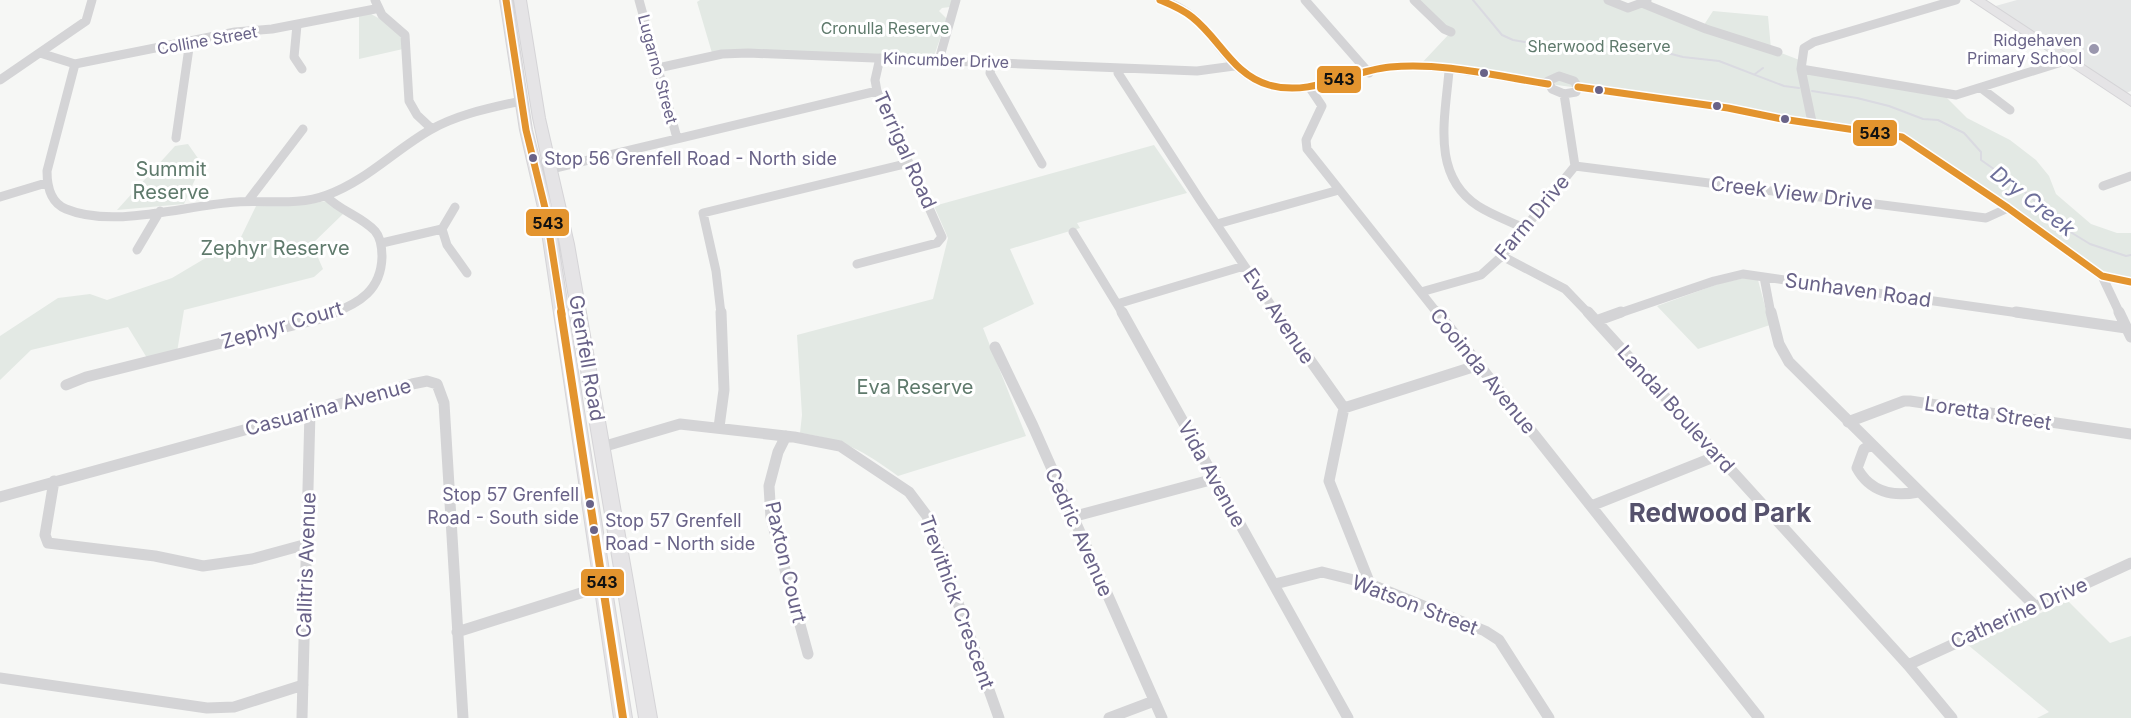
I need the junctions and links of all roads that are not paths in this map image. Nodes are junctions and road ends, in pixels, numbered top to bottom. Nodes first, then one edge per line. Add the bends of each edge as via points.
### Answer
1 (94, 0) edge
2 (506, 0) edge
3 (520, 0) edge
4 (639, 0) edge
5 (956, 0) edge
6 (1160, 0) edge
7 (1305, 0) edge
8 (1414, 0) edge
9 (1652, 0) edge
10 (1956, 0) edge
11 (1977, 0) edge
12 (1610, 1) edge
13 (1642, 3) junction
14 (375, 4) edge
15 (297, 25) junction
16 (1451, 32) dead end
17 (190, 41) junction
18 (1778, 52) dead end
19 (40, 53) junction
20 (880, 57) junction
21 (939, 60) junction
22 (2068, 60) junction
23 (992, 62) junction
24 (75, 64) junction
25 (1234, 66) junction
26 (658, 68) junction
27 (1119, 68) junction
28 (302, 69) dead end
29 (1801, 69) junction
30 (1449, 71) junction
31 (1369, 73) junction
32 (0, 80) edge
33 (1548, 84) junction
34 (1578, 87) junction
35 (1310, 88) junction
36 (1981, 88) junction
37 (877, 91) junction
38 (1564, 94) junction
39 (528, 99) junction
40 (2131, 102) edge
41 (2010, 110) dead end
42 (1812, 122) junction
43 (303, 129) dead end
44 (432, 129) junction
45 (176, 138) dead end
46 (676, 138) junction
47 (909, 163) junction
48 (1042, 164) dead end
49 (1575, 166) junction
50 (551, 169) junction
51 (2131, 177) edge
52 (46, 183) junction
53 (2103, 186) dead end
54 (1339, 190) junction
55 (326, 196) junction
56 (0, 197) edge
57 (248, 201) junction
58 (455, 207) dead end
59 (2008, 208) junction
60 (160, 211) junction
61 (1217, 224) junction
62 (1524, 228) junction
63 (442, 229) junction
64 (1073, 232) dead end
65 (382, 243) junction
66 (137, 250) dead end
67 (1502, 256) junction
68 (857, 264) dead end
69 (1244, 266) junction
70 (467, 273) dead end
71 (2102, 276) junction
72 (1764, 277) junction
73 (2131, 282) edge
74 (1421, 292) junction
75 (1117, 304) junction
76 (1596, 321) junction
77 (2129, 332) edge
78 (995, 347) dead end
79 (1479, 365) junction
80 (66, 385) dead end
81 (1344, 408) junction
82 (310, 412) junction
83 (1848, 422) junction
84 (719, 427) junction
85 (2131, 434) edge
86 (786, 436) junction
87 (1871, 445) junction
88 (602, 447) junction
89 (583, 453) junction
90 (1719, 455) junction
91 (1214, 479) junction
92 (54, 482) junction
93 (1918, 492) junction
94 (0, 497) edge
95 (1591, 506) junction
96 (1072, 517) junction
97 (307, 544) junction
98 (2131, 563) edge
99 (625, 580) junction
100 (1275, 584) junction
101 (1370, 584) junction
102 (603, 586) junction
103 (2035, 606) junction
104 (457, 632) junction
105 (808, 654) dead end
106 (1908, 665) junction
107 (0, 678) edge
108 (303, 685) junction
109 (1154, 701) junction
110 (302, 718) edge
111 (463, 718) edge
112 (623, 718) edge
113 (648, 718) edge
114 (999, 718) edge
115 (1109, 718) edge
116 (1162, 718) edge
117 (1348, 718) edge
118 (1549, 718) edge
119 (1759, 718) edge
120 (1952, 718) edge

1 - 19 street via 86,21
2 - 39 main road, Grenfell Road
3 - 39 main road, Grenfell Road
4 - 26 street, Lugarno Street
5 - 21 street
6 - 25 street via 1200,19
7 - 31 street
8 - 16 street
9 - 13 street
10 - 29 street via 1814,42 1804,48
11 - 22 main road
12 - 13 street via 1628,8
13 - 18 street
14 - 15 street, Colline Street
14 - 44 street via 379,15 405,34 410,100 417,115
15 - 17 street, Colline Street
15 - 28 street via 294,57
17 - 24 street, Colline Street
17 - 45 street
19 - 24 street, Colline Street
19 - 32 street
20 - 21 street, Kincumber Drive
20 - 26 street, Kincumber Drive via 738,53
20 - 37 street, Terrigal Road
21 - 23 street, Kincumber Drive
22 - 36 street
22 - 40 main road
23 - 27 street, Kincumber Drive
23 - 48 street via 990,74
24 - 52 street
25 - 27 street, Kincumber Drive via 1197,71
25 - 35 street via 1267,85
26 - 46 street, Lugarno Street
27 - 61 street, Eva Avenue via 1118,73 1138,107
29 - 36 street via 1956,94
29 - 42 street
30 - 31 street via 1398,66
30 - 33 street
30 - 62 street via 1443,158 1446,172 1477,206
31 - 35 street
33 - 34 street via 1550,78 1559,76 1574,81
33 - 38 street
34 - 38 street via 1576,92
34 - 42 street
35 - 54 street, Cooinda Avenue via 1322,106 1306,140 1307,149
36 - 41 street
37 - 46 street
37 - 47 street, Terrigal Road
38 - 49 street, Farm Drive
39 - 44 street via 459,116
39 - 50 main road, Grenfell Road
39 - 89 main road, Grenfell Road
42 - 59 street via 1902,137
43 - 57 street
44 - 55 street via 353,184
46 - 50 street
47 - 68 street, Terrigal Road via 940,230 940,242
47 - 84 street via 703,213 715,254 723,312 725,383
49 - 59 street, Creek View Drive via 1986,218
49 - 62 street, Farm Drive
50 - 88 main road, Grenfell Road
51 - 53 street
52 - 56 street
52 - 60 street via 50,195 64,208 84,213 102,216
54 - 61 street
54 - 74 street, Cooinda Avenue
55 - 57 street via 289,202
55 - 65 street via 335,207 373,228
57 - 60 street
58 - 63 street
59 - 71 street
60 - 66 street
61 - 69 street, Eva Avenue
62 - 67 street, Farm Drive
63 - 65 street
63 - 70 street via 447,245
64 - 75 street, Vida Avenue
65 - 80 street, Zephyr Court via 382,276 377,286 348,307 321,318
67 - 74 street, Farm Drive via 1481,275
67 - 76 street, Landal Boulevard via 1565,290
69 - 75 street
69 - 81 street, Eva Avenue
71 - 73 street
71 - 77 street
72 - 76 street, Sunhaven Road via 1732,275
72 - 77 street, Sunhaven Road
72 - 83 street via 1783,355
74 - 79 street, Cooinda Avenue
75 - 91 street, Vida Avenue
76 - 90 street, Landal Boulevard
78 - 96 street, Cedric Avenue
79 - 81 street
79 - 95 street, Cooinda Avenue
81 - 101 street via 1329,481
82 - 92 street, Casuarina Avenue
82 - 97 street, Callitris Avenue
82 - 104 street, Casuarina Avenue via 412,384 437,384 444,403
83 - 85 street, Loretta Street via 1904,401
83 - 87 street
84 - 86 street, Trevithick Crescent
84 - 88 street, Trevithick Crescent via 680,424
86 - 105 street, Paxton Court via 769,486 771,518
86 - 114 street, Trevithick Crescent via 840,446 917,499 927,516
87 - 93 street
87 - 93 street via 1864,449 1857,468 1861,479 1873,489
88 - 89 main road
88 - 99 main road, Grenfell Road
89 - 102 main road, Grenfell Road
90 - 95 street
90 - 106 street, Landal Boulevard
91 - 96 street
91 - 100 street, Vida Avenue
92 - 94 street, Casuarina Avenue
92 - 97 street via 45,535 48,543 202,566 252,560
93 - 103 street
95 - 119 street, Cooinda Avenue
96 - 109 street, Cedric Avenue
97 - 108 street, Callitris Avenue
98 - 103 street, Catherine Drive
99 - 102 main road
99 - 113 main road, Grenfell Road
100 - 101 street, Watson Street via 1322,572
100 - 117 street, Vida Avenue
101 - 118 street, Watson Street via 1499,640
102 - 104 street
102 - 112 main road, Grenfell Road
103 - 106 street, Catherine Drive
104 - 111 street, Casuarina Avenue
106 - 120 street, Landal Boulevard
107 - 108 street via 207,708 244,704
108 - 110 street, Callitris Avenue
109 - 115 street
109 - 116 street, Cedric Avenue

